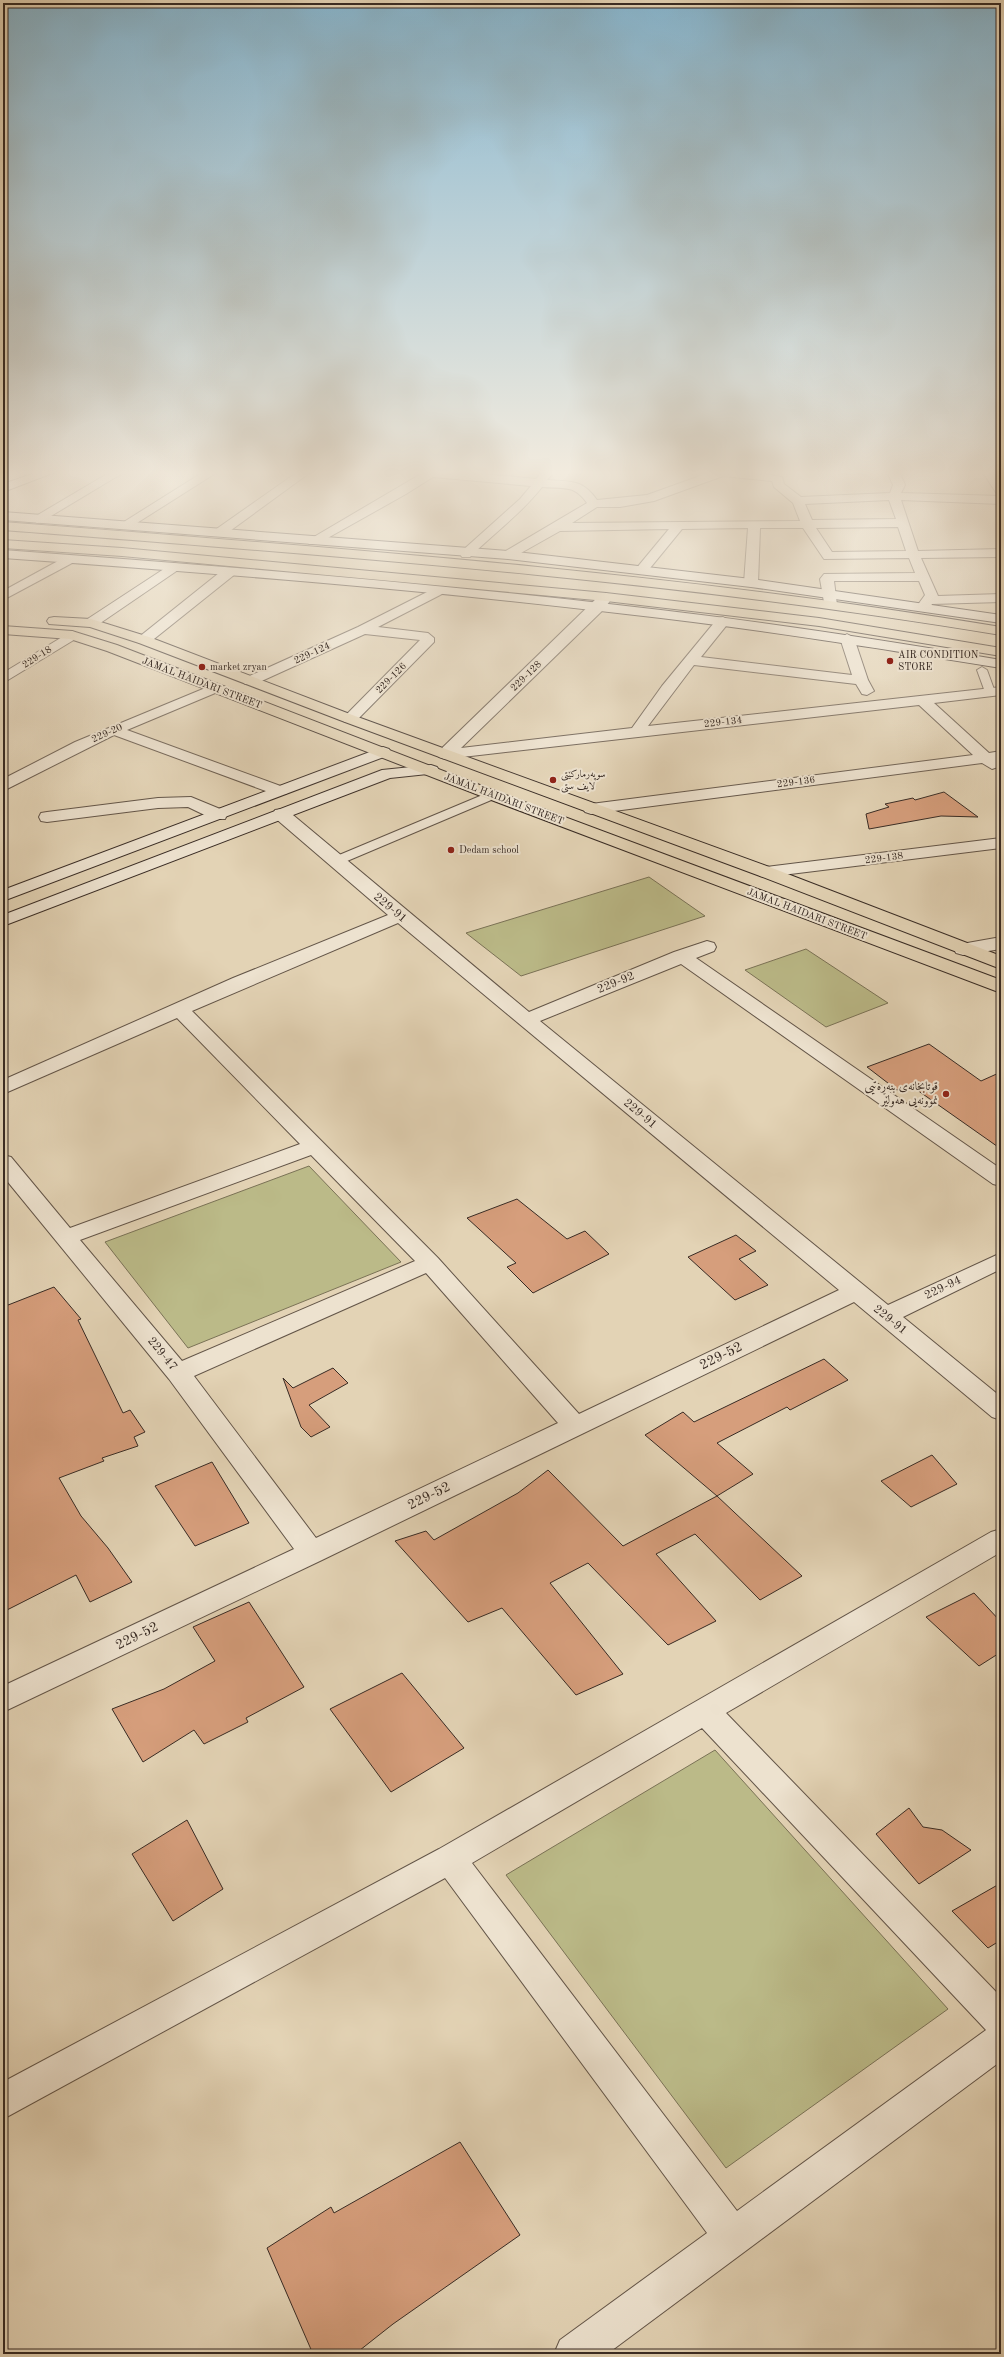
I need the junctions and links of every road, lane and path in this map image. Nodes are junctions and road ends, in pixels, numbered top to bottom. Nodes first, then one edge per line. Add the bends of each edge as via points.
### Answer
1 (30, 581) edge
2 (153, 581) edge
3 (218, 581) edge
4 (383, 581) edge
5 (391, 581) edge
6 (634, 581) edge
7 (734, 581) edge
8 (826, 581) edge
9 (927, 581) edge
10 (400, 582) junction
11 (751, 583) joint
12 (437, 591) junction
13 (3, 596) edge
14 (560, 597) junction
15 (1001, 598) edge
16 (830, 599) junction
17 (602, 602) junction
18 (926, 603) junction
19 (3, 618) edge
20 (722, 621) junction
21 (91, 623) junction
22 (998, 624) edge
23 (3, 630) edge
24 (363, 630) junction
25 (72, 635) junction
26 (847, 638) junction
27 (144, 640) junction
28 (1001, 652) edge
29 (970, 653) junction
30 (692, 660) junction
31 (1001, 664) edge
32 (982, 670) dead end
33 (3, 679) edge
34 (861, 680) junction
35 (250, 681) junction
36 (215, 688) junction
37 (996, 692) edge
38 (922, 700) junction
39 (875, 706) junction
40 (350, 719) junction
41 (114, 730) junction
42 (637, 732) junction
43 (383, 752) junction
44 (445, 754) junction
45 (993, 757) edge
46 (431, 770) junction
47 (1001, 770) edge
48 (332, 772) junction
49 (356, 785) junction
50 (3, 786) edge
51 (280, 791) junction
52 (492, 795) junction
53 (591, 809) junction
54 (281, 814) junction
55 (219, 815) junction
56 (47, 817) dead end
57 (1001, 843) edge
58 (336, 861) junction
59 (766, 872) junction
60 (3, 896) edge
61 (400, 916) junction
62 (3, 921) edge
63 (1001, 943) edge
64 (706, 947) dead end
65 (963, 948) junction
66 (681, 956) junction
67 (1001, 963) edge
68 (1001, 987) edge
69 (179, 1009) junction
70 (526, 1020) junction
71 (3, 1088) edge
72 (316, 1146) junction
73 (3, 1162) edge
74 (1001, 1179) edge
75 (66, 1237) junction
76 (1001, 1260) edge
77 (430, 1263) junction
78 (855, 1292) junction
79 (886, 1316) junction
80 (178, 1373) junction
81 (1001, 1411) edge
82 (575, 1426) junction
83 (1001, 1539) edge
84 (312, 1553) junction
85 (3, 1700) edge
86 (705, 1711) junction
87 (450, 1859) junction
88 (1001, 2021) edge
89 (1001, 2040) edge
90 (3, 2101) edge
91 (732, 2237) junction
92 (590, 2349) edge

1 - 13 street
2 - 21 street
3 - 27 street
4 - 10 street
5 - 10 main road
6 - 16 main road
7 - 11 street
8 - 16 street
9 - 18 street via 932,595
10 - 12 street
10 - 14 main road
11 - 16 street
12 - 14 street
12 - 24 street, 229-124
14 - 17 street
15 - 18 street
16 - 18 street
16 - 22 main road
17 - 20 street
17 - 29 main road via 819,622
17 - 44 street, 229-128
18 - 22 street
19 - 21 main road, JAMAL HAIDARI STREET
20 - 26 street
20 - 30 street
21 - 27 main road, JAMAL HAIDARI STREET
23 - 25 main road, JAMAL HAIDARI STREET
24 - 35 street, 229-124
24 - 40 street, 229-126 via 427,638 426,642
25 - 33 street, 229-18
25 - 36 main road, JAMAL HAIDARI STREET
26 - 29 street
26 - 34 street
27 - 35 main road, JAMAL HAIDARI STREET
28 - 29 main road
29 - 31 street
30 - 34 street
30 - 42 street via 652,705
32 - 37 lane
34 - 39 street
35 - 40 main road, JAMAL HAIDARI STREET
36 - 41 street, 229-20
36 - 43 main road, JAMAL HAIDARI STREET
37 - 38 street, 229-134
38 - 39 street, 229-134
38 - 45 street
39 - 42 street, 229-134
40 - 44 main road, JAMAL HAIDARI STREET
41 - 50 street, 229-20 via 49,760
41 - 51 street
42 - 44 street, 229-134
43 - 46 main road, JAMAL HAIDARI STREET
43 - 48 street
44 - 53 main road, JAMAL HAIDARI STREET
45 - 47 street
45 - 53 street, 229-136
46 - 49 street via 399,771
46 - 52 main road, JAMAL HAIDARI STREET
48 - 49 street via 355,773 359,777
48 - 51 street
49 - 54 street
51 - 55 street
52 - 58 lane
52 - 68 main road, JAMAL HAIDARI STREET
53 - 59 main road, JAMAL HAIDARI STREET
54 - 58 street, 229-91
54 - 62 street
55 - 56 street via 191,802 158,803
55 - 60 street
57 - 59 street, 229-138
58 - 61 street, 229-91
59 - 65 main road, JAMAL HAIDARI STREET
61 - 69 street
61 - 70 street, 229-91
63 - 65 street
64 - 66 street, 229-92
65 - 67 main road, JAMAL HAIDARI STREET
66 - 70 street, 229-92
66 - 74 street
69 - 71 street
69 - 72 street
70 - 78 street, 229-91
72 - 75 street
72 - 77 street
73 - 75 street, 229-47
75 - 80 street, 229-47
76 - 79 street, 229-94
77 - 80 street
77 - 82 street
78 - 79 street, 229-91
78 - 82 street, 229-52
79 - 81 street, 229-91
80 - 84 street, 229-47
82 - 84 street, 229-52
83 - 86 street
84 - 85 street, 229-52
86 - 87 street
86 - 88 street
87 - 90 street
87 - 91 street
89 - 91 street
91 - 92 street

